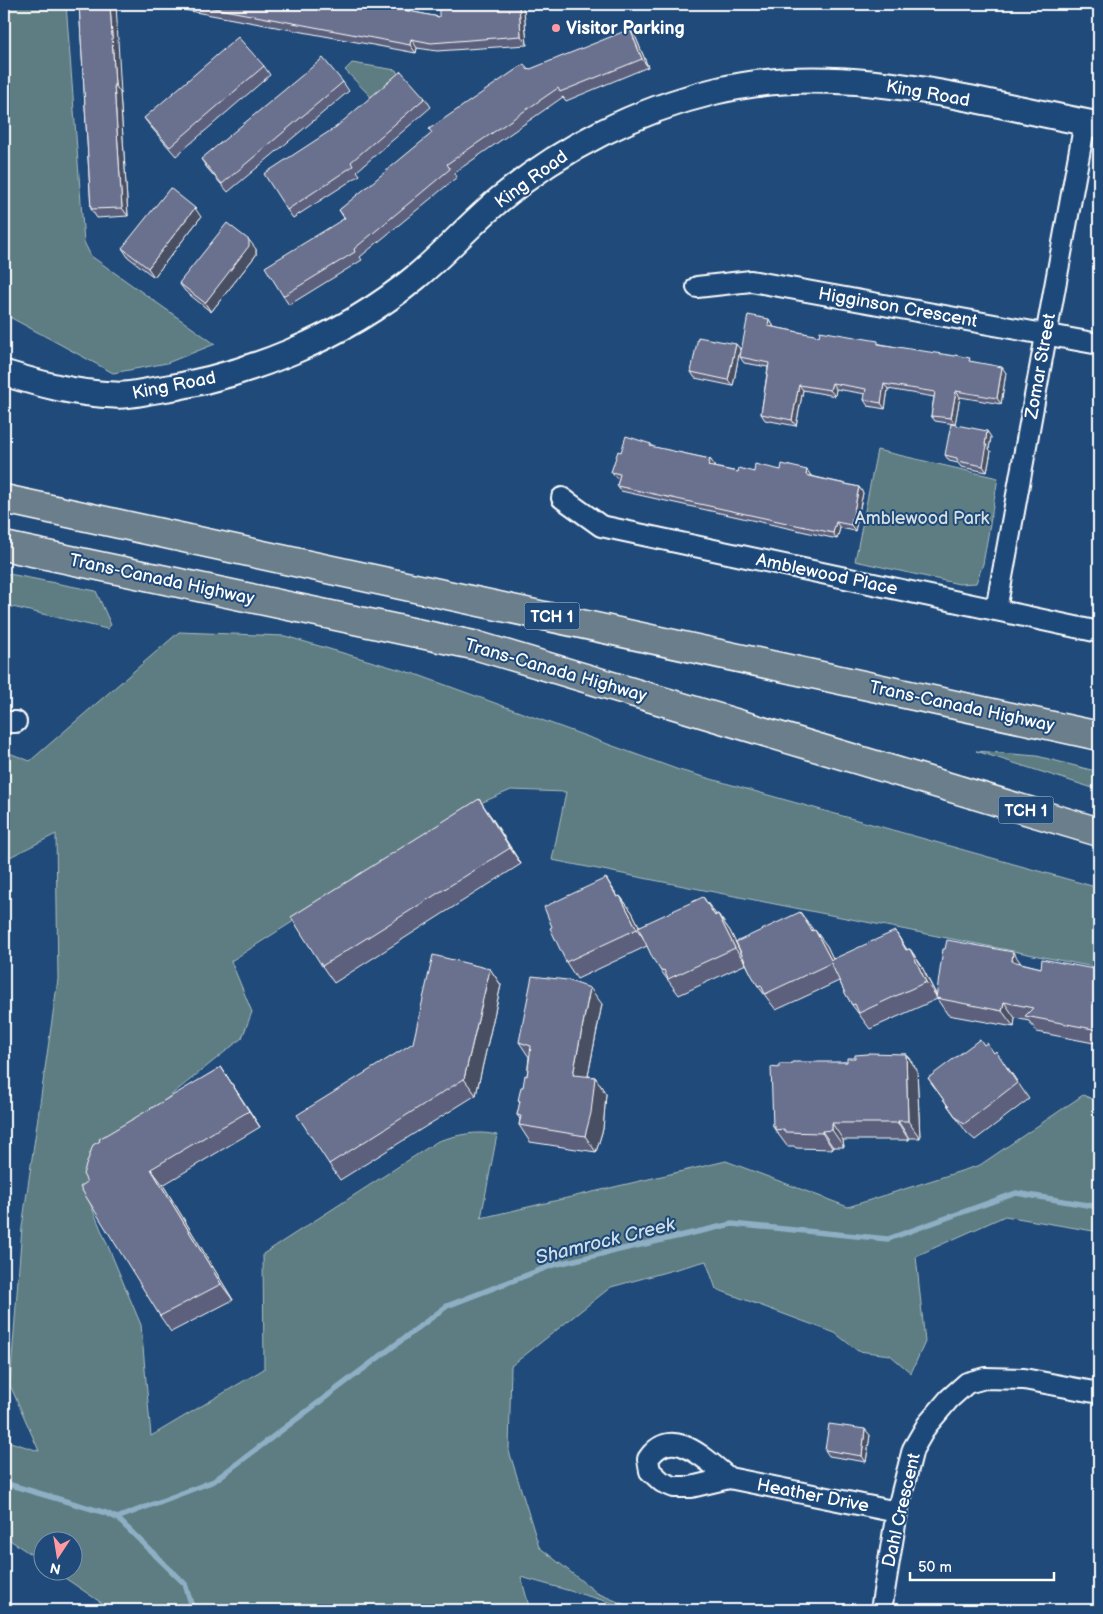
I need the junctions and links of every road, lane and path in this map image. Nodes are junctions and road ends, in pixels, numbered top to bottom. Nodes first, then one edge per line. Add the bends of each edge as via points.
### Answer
1 (1092, 123) edge
2 (697, 287) dead end
3 (1046, 334) junction
4 (1099, 344) edge
5 (4, 373) edge
6 (562, 498) dead end
7 (4, 499) edge
8 (4, 546) edge
9 (996, 610) junction
10 (1099, 632) edge
11 (1099, 736) edge
12 (1099, 832) edge
13 (1099, 1393) edge
14 (729, 1478) dead end
15 (897, 1512) junction
16 (880, 1610) edge

1 - 3 street, Zomar Street
1 - 5 street, King Road via 860,81 811,80 718,91 668,105 622,124 538,170 498,200 415,278 324,337 274,358 190,384 117,395 62,390
2 - 3 street, Higginson Crescent via 751,281
3 - 4 street, Higginson Crescent
3 - 9 street, Zomar Street
6 - 9 street, Amblewood Place via 601,526
7 - 11 highway, Trans-Canada Highway / TCH 1
8 - 12 highway, Trans-Canada Highway / TCH 1 via 478,646
9 - 10 street, Amblewood Place
13 - 15 street, Dahl Crescent via 1024,1379 985,1378 967,1383 926,1425 913,1449
14 - 15 street, Heather Drive
15 - 16 street, Dahl Crescent

